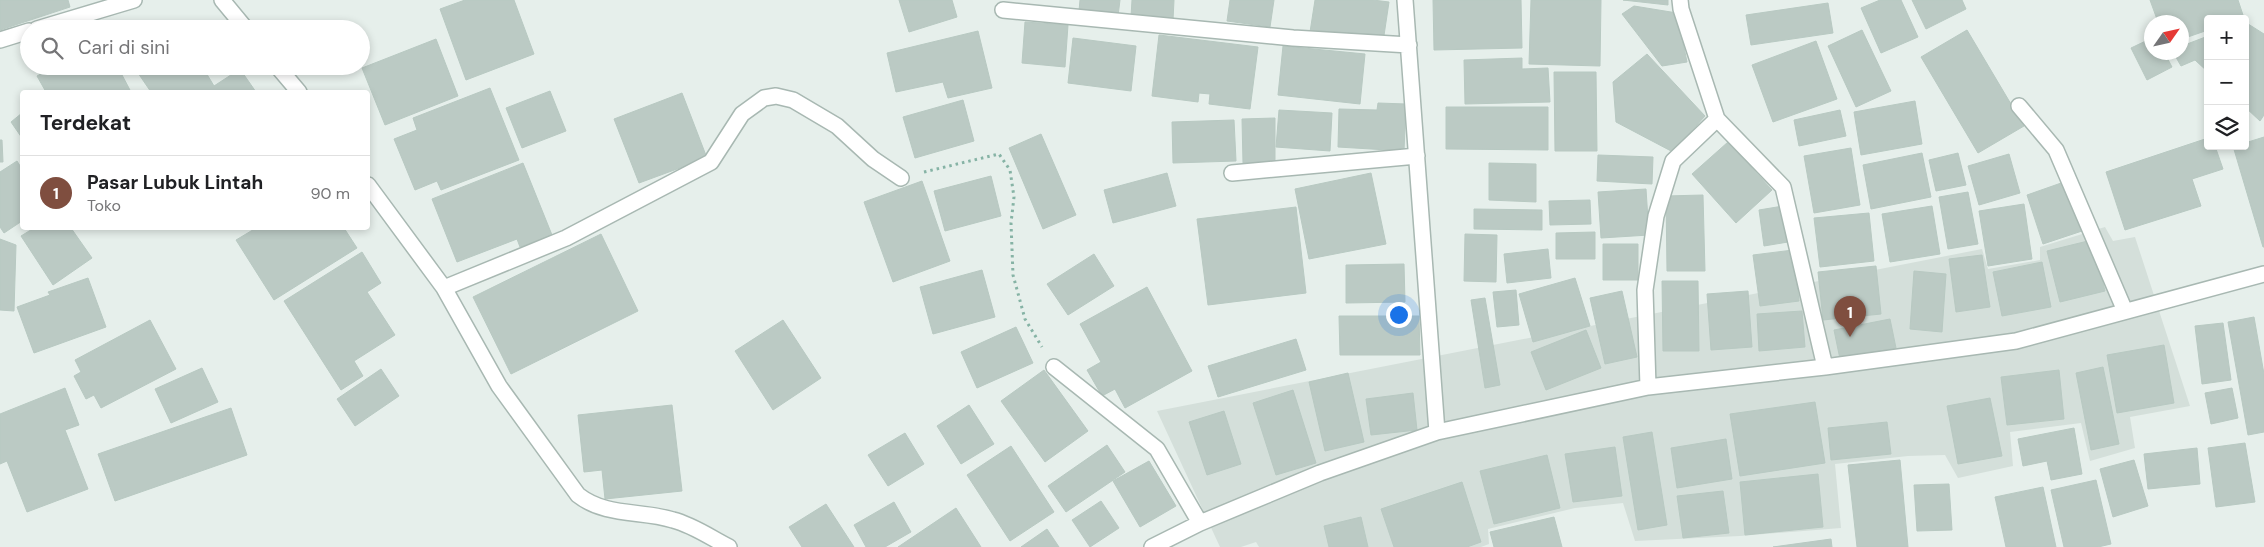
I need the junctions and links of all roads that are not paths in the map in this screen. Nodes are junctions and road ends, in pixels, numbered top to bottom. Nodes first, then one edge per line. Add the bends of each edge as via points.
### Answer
1 (134, 0) edge
2 (222, 0) edge
3 (1404, 0) edge
4 (1680, 0) edge
5 (1003, 10) dead end
6 (67, 20) edge
7 (239, 20) edge
8 (20, 34) edge
9 (0, 40) edge
10 (1409, 45) junction
11 (285, 75) edge
12 (297, 90) edge
13 (2019, 106) dead end
14 (1717, 119) junction
15 (1417, 156) junction
16 (1232, 173) dead end
17 (901, 178) road end
18 (370, 188) edge
19 (2264, 274) edge
20 (444, 288) junction
21 (2125, 311) junction
22 (1054, 367) road end
23 (1825, 368) junction
24 (1648, 387) junction
25 (1437, 432) junction
26 (1200, 523) junction
27 (729, 547) edge
28 (1152, 547) edge

1 - 6 street
2 - 7 street
3 - 10 street
4 - 14 street
5 - 10 street via 1293,38
8 - 9 street
10 - 15 street
11 - 12 street
13 - 21 street via 2056,150
14 - 23 street via 1783,187
14 - 24 street via 1673,161 1656,216 1645,290
15 - 16 street
15 - 25 street
17 - 20 street via 873,159 837,126 793,100 776,96 764,98 742,114 712,162 566,238
18 - 20 street
19 - 21 street
20 - 27 street via 499,386 578,495 589,504 617,512 674,520
21 - 23 street via 2016,340
22 - 26 street via 1158,449
23 - 24 street
24 - 25 street
25 - 26 street via 1320,474
26 - 28 street

